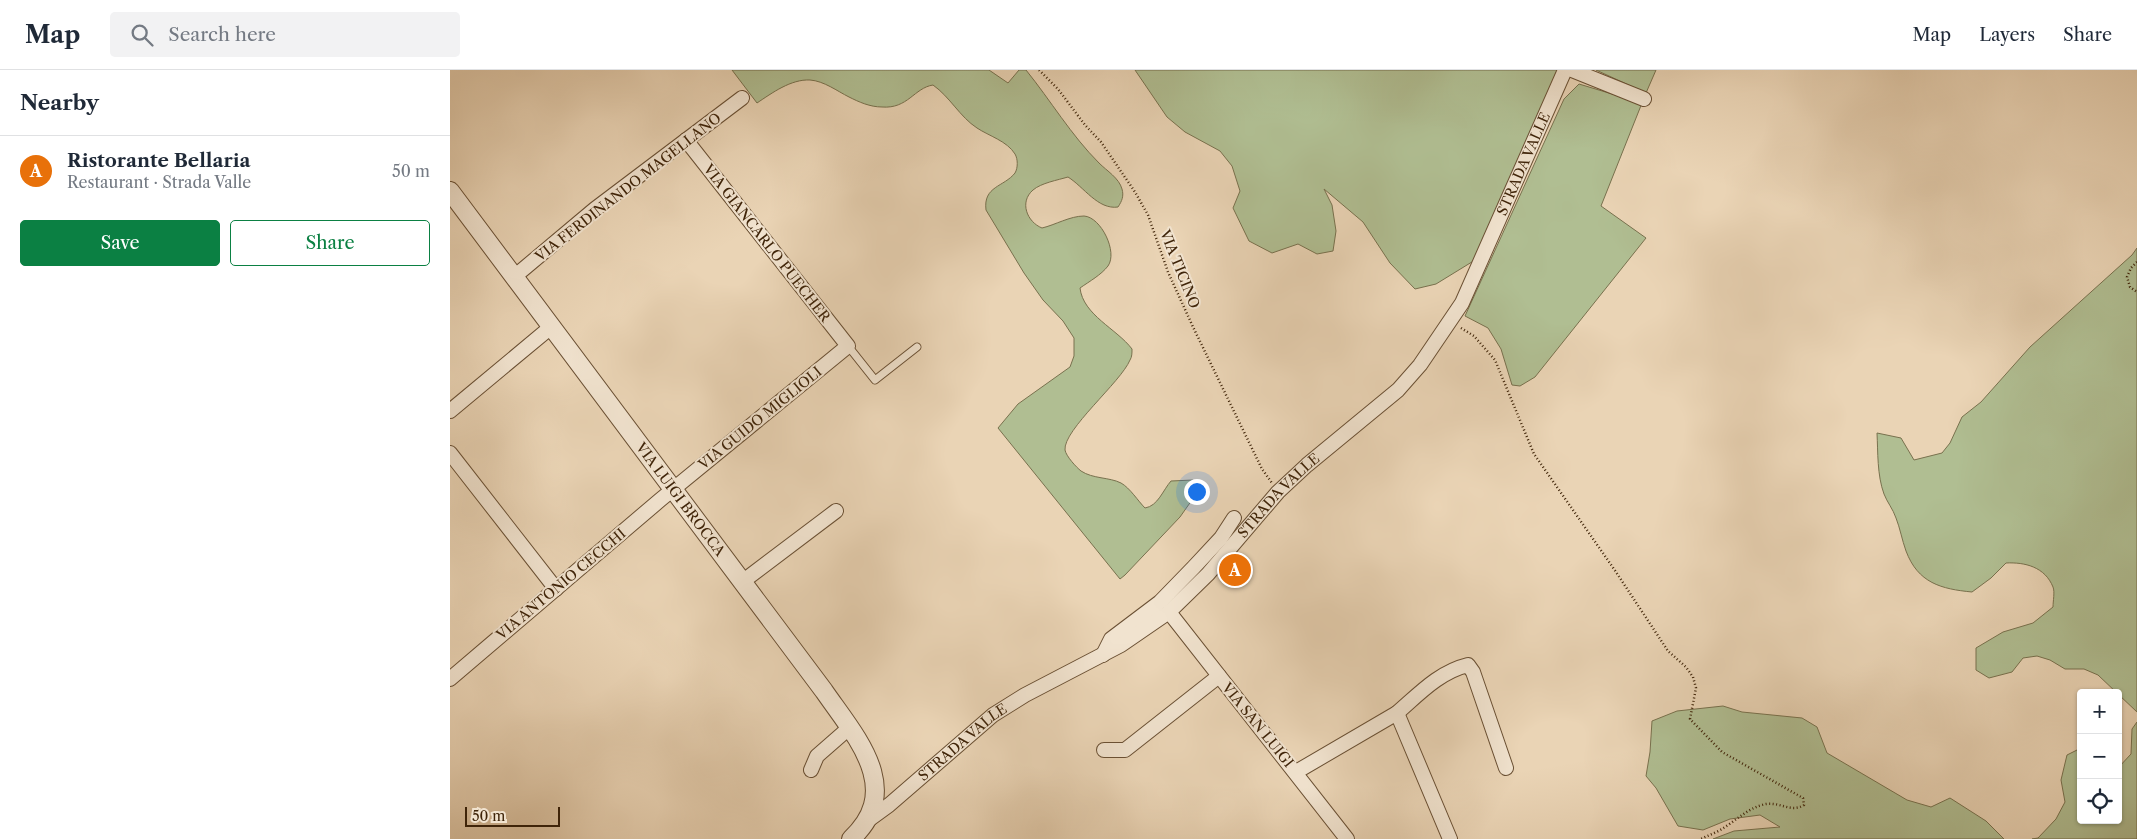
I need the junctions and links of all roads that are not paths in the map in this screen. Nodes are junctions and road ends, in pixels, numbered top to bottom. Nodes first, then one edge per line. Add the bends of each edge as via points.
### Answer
1 (1566, 70) edge
2 (1572, 70) edge
3 (742, 98) dead end
4 (1644, 99) dead end
5 (686, 140) junction
6 (450, 191) edge
7 (514, 277) junction
8 (551, 327) junction
9 (848, 346) junction
10 (917, 347) dead end
11 (450, 411) edge
12 (450, 453) edge
13 (673, 489) junction
14 (836, 511) dead end
15 (1234, 518) dead end
16 (742, 582) junction
17 (556, 589) junction
18 (1169, 612) junction
19 (1103, 655) junction
20 (1219, 676) junction
21 (450, 679) edge
22 (1396, 713) junction
23 (849, 728) junction
24 (1104, 750) dead end
25 (1506, 768) dead end
26 (811, 770) dead end
27 (1296, 772) junction
28 (867, 820) junction
29 (1340, 836) edge
30 (852, 839) edge
31 (1450, 839) edge

1 - 18 street, STRADA VALLE via 1472,285 1420,365 1398,390 1278,492 1208,574
2 - 4 street
3 - 5 street, VIA FERDINANDO MAGELLANO
5 - 7 street, VIA FERDINANDO MAGELLANO via 595,209
5 - 9 street, VIA GIANCARLO PUECHER
6 - 7 street, VIA LUIGI BROCCA
7 - 8 street, VIA LUIGI BROCCA
8 - 11 street
8 - 13 street, VIA LUIGI BROCCA
9 - 10 lane via 875,380
9 - 13 street, VIA GUIDO MIGLIOLI
12 - 17 street
13 - 16 street, VIA LUIGI BROCCA
13 - 17 street, VIA ANTONIO CECCHI
14 - 16 street
15 - 19 street via 1221,538 1160,602 1111,639
16 - 23 street, VIA LUIGI BROCCA
17 - 21 street, VIA ANTONIO CECCHI
18 - 19 street, STRADA VALLE via 1142,633
18 - 20 street, VIA SAN LUIGI
19 - 28 street, STRADA VALLE via 993,715 889,805
20 - 24 street via 1125,750
20 - 27 street, VIA SAN LUIGI
22 - 25 street via 1437,678 1468,665
22 - 27 street
22 - 31 street
23 - 26 street via 817,756
23 - 28 street, VIA LUIGI BROCCA via 867,755 873,772 874,792
27 - 29 street, VIA SAN LUIGI
28 - 30 street, STRADA VALLE

